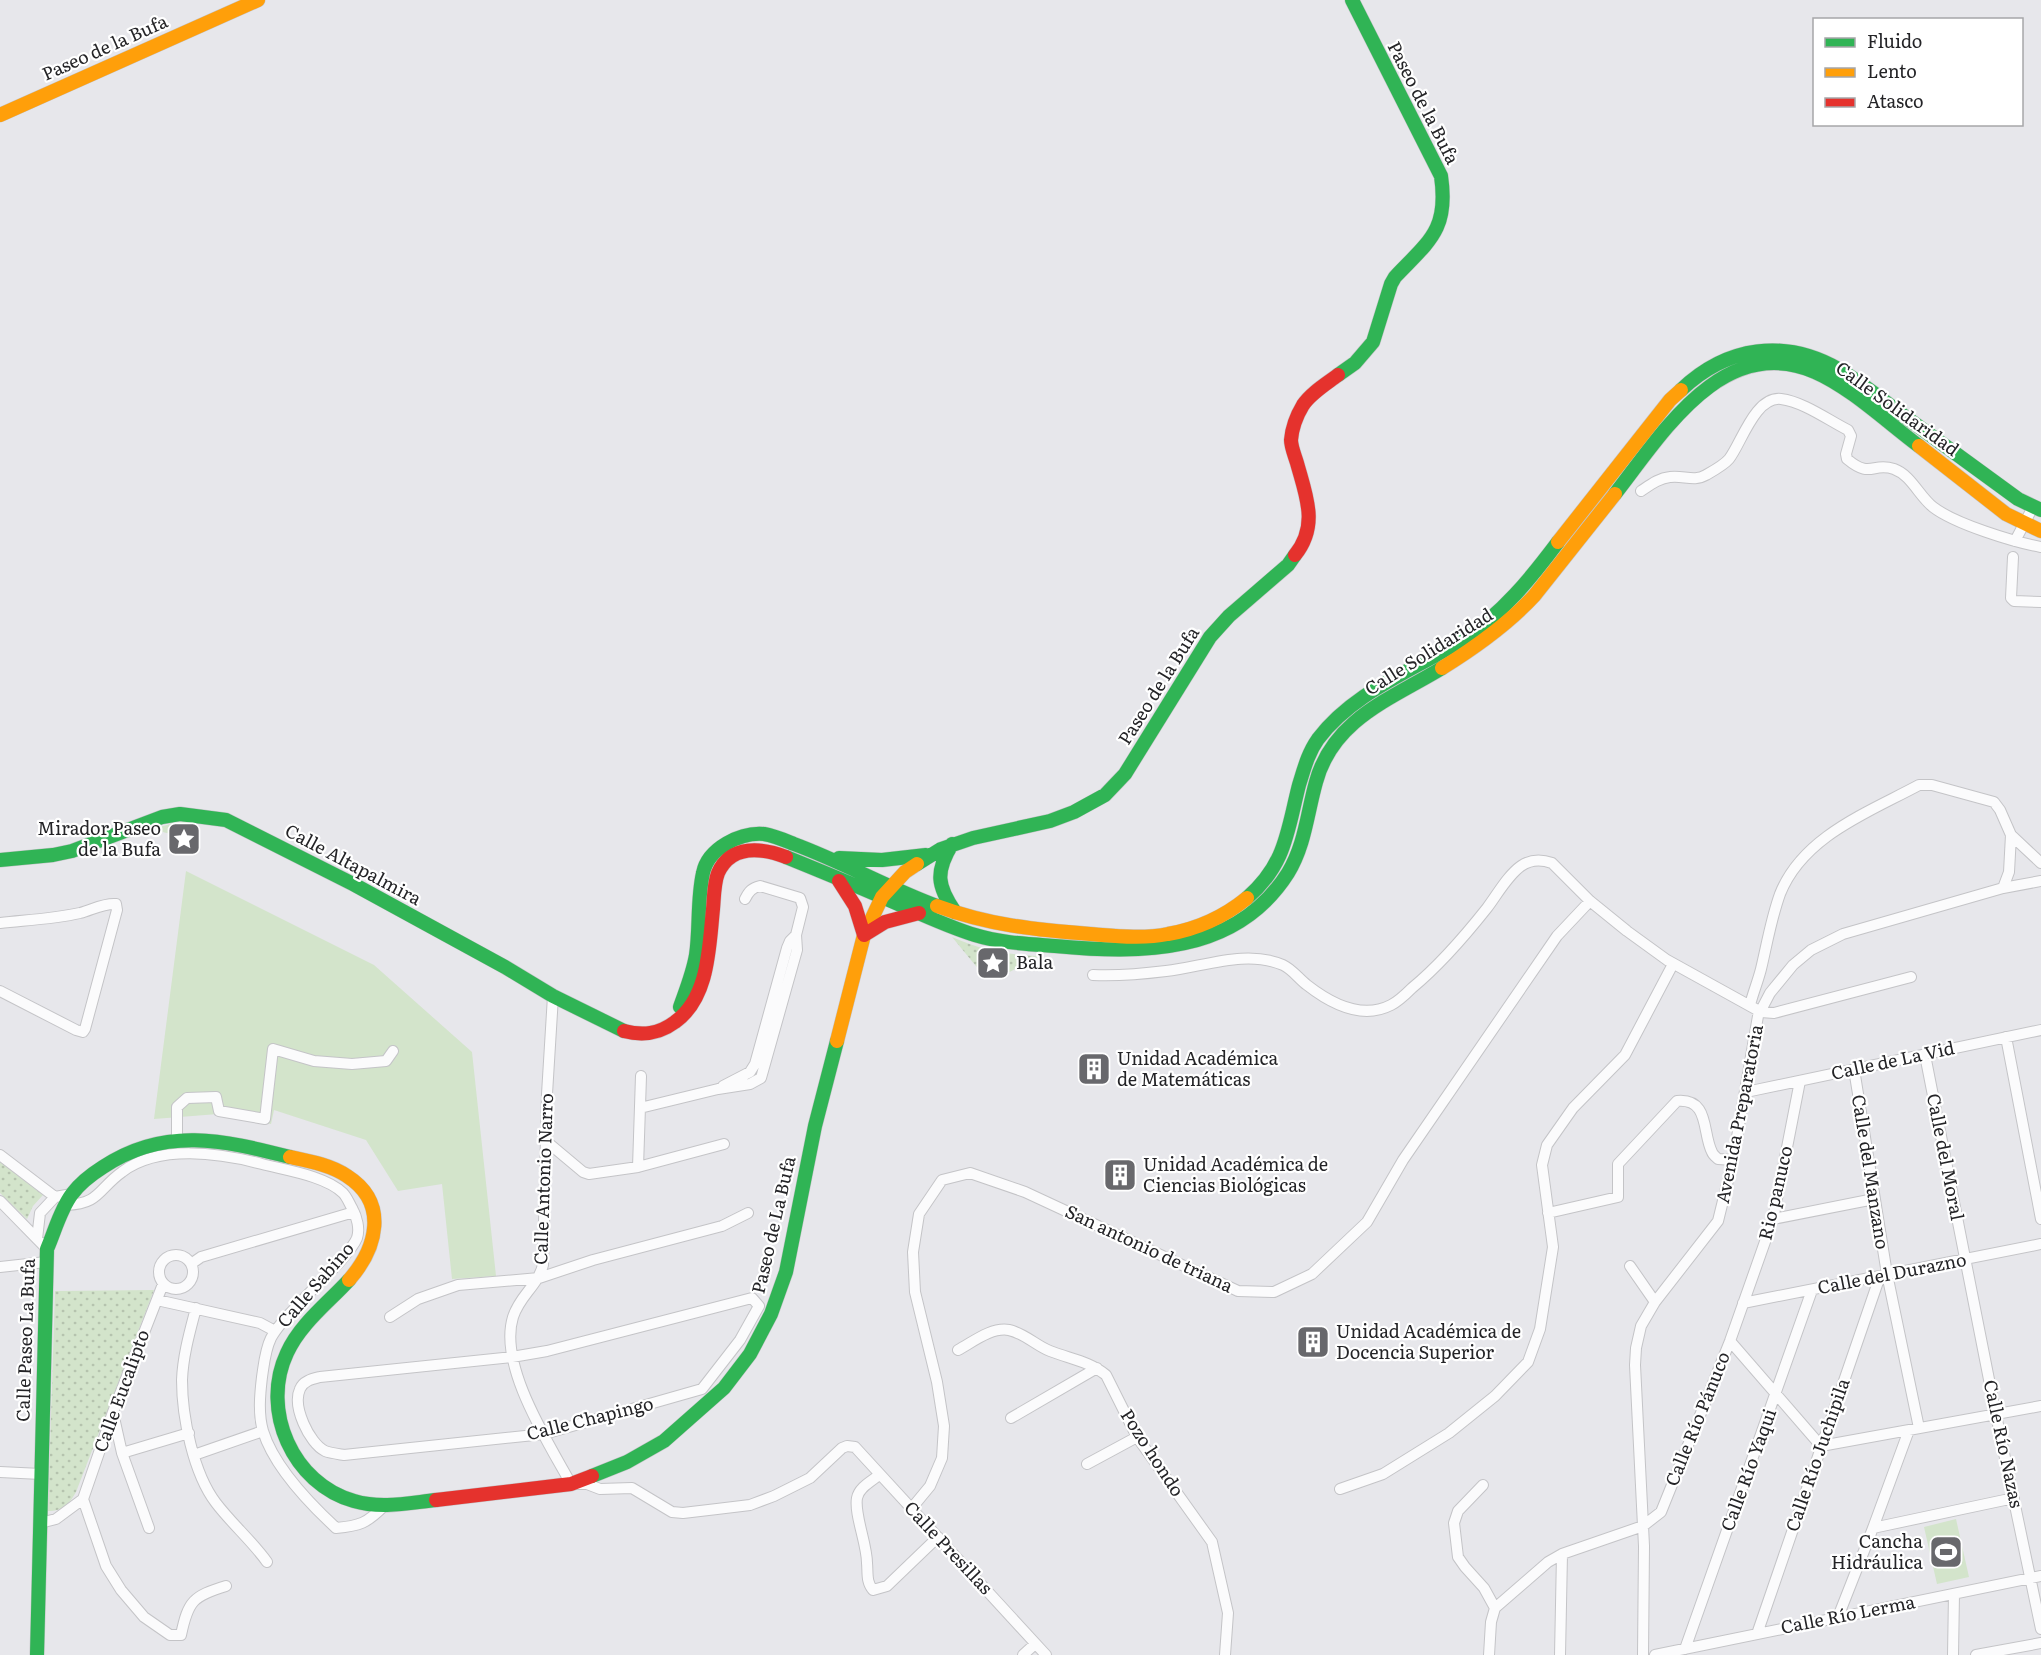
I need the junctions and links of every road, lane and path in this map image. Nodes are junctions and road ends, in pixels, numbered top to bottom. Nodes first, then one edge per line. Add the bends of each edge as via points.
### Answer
1 (258, 0) edge
2 (1352, 0) edge
3 (0, 114) edge
4 (1641, 491) dead end
5 (2037, 509) edge
6 (2024, 524) junction
7 (2041, 531) edge
8 (2015, 541) junction
9 (2041, 547) edge
10 (2013, 557) dead end
11 (2041, 602) edge
12 (2011, 835) junction
13 (952, 844) junction
14 (932, 854) junction
15 (829, 857) junction
16 (0, 860) edge
17 (2041, 863) edge
18 (838, 879) junction
19 (2041, 881) edge
20 (2003, 888) junction
21 (886, 892) junction
22 (745, 898) dead end
23 (1590, 901) junction
24 (955, 912) junction
25 (919, 913) junction
26 (872, 917) joint
27 (0, 923) edge
28 (864, 935) junction
29 (1673, 964) junction
30 (1093, 975) dead end
31 (1911, 978) dead end
32 (0, 991) edge
33 (553, 996) junction
34 (1750, 1005) junction
35 (1761, 1011) junction
36 (672, 1026) junction
37 (2041, 1030) edge
38 (2006, 1037) junction
39 (393, 1051) dead end
40 (1925, 1054) junction
41 (1854, 1070) junction
42 (641, 1076) dead end
43 (1800, 1081) junction
44 (1746, 1092) junction
45 (640, 1108) junction
46 (177, 1139) junction
47 (546, 1141) junction
48 (724, 1144) dead end
49 (0, 1155) edge
50 (1733, 1160) junction
51 (638, 1167) junction
52 (64, 1199) junction
53 (1874, 1199) junction
54 (0, 1201) edge
55 (354, 1212) junction
56 (748, 1213) dead end
57 (1548, 1213) junction
58 (2041, 1219) edge
59 (1773, 1220) junction
60 (37, 1239) junction
61 (2041, 1244) edge
62 (46, 1256) junction
63 (1966, 1260) junction
64 (190, 1264) junction
65 (1630, 1266) dead end
66 (0, 1267) edge
67 (1883, 1275) junction
68 (539, 1278) junction
69 (163, 1284) junction
70 (1812, 1290) junction
71 (157, 1300) junction
72 (1655, 1302) junction
73 (1743, 1303) junction
74 (196, 1308) junction
75 (390, 1317) dead end
76 (275, 1331) junction
77 (1730, 1341) junction
78 (958, 1350) dead end
79 (512, 1357) junction
80 (1098, 1368) junction
81 (1776, 1396) junction
82 (2041, 1406) edge
83 (113, 1412) junction
84 (1996, 1415) junction
85 (1011, 1418) dead end
86 (1914, 1429) junction
87 (263, 1431) junction
88 (189, 1434) junction
89 (544, 1434) junction
90 (1137, 1437) junction
91 (1821, 1446) junction
92 (122, 1453) junction
93 (194, 1455) junction
94 (1086, 1464) dead end
95 (0, 1472) edge
96 (41, 1474) junction
97 (879, 1474) junction
98 (571, 1484) junction
99 (1483, 1485) dead end
100 (1340, 1489) dead end
101 (2014, 1498) junction
102 (83, 1499) junction
103 (384, 1506) junction
104 (911, 1509) junction
105 (40, 1522) junction
106 (1643, 1526) junction
107 (149, 1528) dead end
108 (1874, 1528) junction
109 (938, 1537) junction
110 (1562, 1554) junction
111 (267, 1562) dead end
112 (2036, 1577) edge
113 (226, 1586) dead end
114 (1954, 1594) junction
115 (1494, 1608) junction
116 (1838, 1617) junction
117 (2041, 1629) edge
118 (1756, 1634) junction
119 (2041, 1643) edge
120 (1035, 1644) junction
121 (1685, 1649) junction
122 (34, 1655) edge
123 (1023, 1655) edge
124 (1046, 1655) edge
125 (1225, 1655) edge
126 (1489, 1655) edge
127 (1560, 1655) edge
128 (1643, 1655) edge
129 (1655, 1655) edge
130 (1953, 1655) edge
131 (1976, 1655) edge

1 - 3 main road, Paseo de la Bufa
2 - 13 main road, Paseo de la Bufa via 1441,176 1445,194 1443,213 1432,238 1391,284 1373,342 1355,363 1312,395 1296,419 1292,442 1309,507 1306,538 1288,566 1210,637 1125,774 1105,795 1050,820
4 - 8 street via 1671,477 1696,479 1705,475 1728,459 1750,419 1768,402 1779,399 1801,405 1848,430 1851,436 1846,459 1859,469 1895,470 1934,508
5 - 6 street
5 - 24 main road, Calle Solidaridad via 1831,364 1771,350 1722,361 1698,375 1670,400 1499,612 1445,650 1366,696 1329,726 1303,770 1284,850 1262,883 1241,903 1190,928 1153,936 1023,928
6 - 7 main road, Calle Solidaridad
6 - 8 street
6 - 25 main road, Calle Solidaridad via 1826,378 1810,370 1767,365 1726,374 1689,402 1509,622 1344,730 1328,749 1319,769 1303,838 1291,866 1273,892 1242,919 1191,944 1154,951 1113,951 997,940
8 - 9 street
10 - 11 street via 2011,598
12 - 17 street, Avenida Preparatoria
12 - 20 street via 2009,872
12 - 34 street, Avenida Preparatoria via 1994,802 1932,785 1919,785 1835,829 1798,863 1781,891
13 - 14 main road, Paseo de la Bufa
13 - 24 main road via 939,871 944,896
14 - 15 main road via 853,860
14 - 21 main road, Paseo de la Bufa via 905,872
15 - 21 main road
15 - 36 main road via 759,834 731,841 712,855 701,876 699,928 691,977
16 - 33 main road, Calle Altapalmira via 72,851 180,814 226,820 352,884
18 - 21 main road
18 - 28 main road via 855,904
18 - 36 main road via 767,850 748,850 730,858 717,875 701,986 687,1011
19 - 20 street, Avenida Preparatoria
20 - 35 street, Avenida Preparatoria via 1844,934 1811,950 1770,993
21 - 24 main road, Calle Solidaridad
21 - 25 main road, Calle Solidaridad
21 - 26 main road, Paseo de la Bufa
22 - 45 street via 760,886 800,898 803,907 796,935 787,948 755,1064 750,1072 718,1089
23 - 29 street
23 - 30 street via 1551,863 1535,860 1520,867 1434,970 1399,999 1379,1009 1345,1008 1309,987 1284,965 1258,959 1168,971
23 - 104 street, San antonio de triana via 1557,936 1403,1160 1366,1222 1312,1274 1274,1292 1238,1291 1025,1192 970,1173 942,1180 919,1214 913,1252 915,1292 938,1382 944,1426 942,1458 930,1486
25 - 28 main road via 885,922
26 - 28 main road, Paseo de La Bufa
27 - 32 street via 82,913 110,904 116,904 117,910 83,1032
28 - 98 main road, Paseo de La Bufa via 815,1126 786,1272 762,1334 724,1388 663,1441 627,1462
29 - 34 street
29 - 57 street via 1624,1055 1573,1108 1547,1144 1542,1165
31 - 35 street via 1774,1013
33 - 36 main road, Calle Altapalmira via 627,1033 648,1035
33 - 47 street, Calle Antonio Narro
34 - 35 street
35 - 44 street, Avenida Preparatoria
37 - 38 street, Calle de La Vid
38 - 40 street, Calle de La Vid
38 - 58 street
39 - 46 street via 386,1061 352,1064 314,1061 273,1049 265,1119 219,1111 216,1097 187,1098 177,1107
40 - 41 street, Calle de La Vid
40 - 63 street, Calle del Moral
41 - 43 street, Calle de La Vid
41 - 53 street, Calle del Manzano
42 - 45 street
43 - 44 street, Calle de La Vid
43 - 59 street, Rio panuco
44 - 50 street, Avenida Preparatoria
45 - 51 street
46 - 52 main road, Calle Paseo La Bufa via 145,1144 124,1154
46 - 103 main road, Calle Paseo La Bufa via 248,1146 340,1172 350,1177 371,1202 375,1228 371,1247 361,1266 293,1340 282,1364 277,1394 279,1419 303,1469 323,1486 353,1502
47 - 51 street via 589,1174
47 - 68 street, Calle Antonio Narro via 544,1247
48 - 51 street
49 - 52 street
50 - 57 street via 1718,1159 1712,1151 1702,1113 1696,1106 1677,1101 1618,1164 1618,1197
50 - 72 street, Avenida Preparatoria via 1718,1221
52 - 55 street via 83,1205 123,1170 173,1153 192,1153 256,1163 323,1181 343,1192
52 - 60 street via 40,1213
52 - 62 main road, Calle Paseo La Bufa
53 - 59 street
53 - 67 street, Calle del Manzano
54 - 60 street
55 - 64 street via 201,1257
55 - 76 street, Calle Sabino via 357,1238
56 - 68 street via 722,1226
57 - 100 street via 1552,1263 1540,1329 1528,1362 1449,1433 1383,1474
59 - 73 street, Rio panuco
60 - 62 street
61 - 63 street, Calle del Durazno
62 - 66 street
62 - 96 main road, Calle Paseo La Bufa
63 - 67 street, Calle del Durazno
63 - 84 street, Calle Río Nazas
64 - 69 street via 193,1275 188,1284 172,1289
64 - 69 street via 176,1255 166,1259 159,1273
65 - 72 street
67 - 70 street, Calle del Durazno
67 - 86 street, Calle del Manzano
67 - 91 street, Calle Río Juchipila
68 - 75 street via 458,1285 418,1299
68 - 79 street, Calle Antonio Narro via 524,1295 513,1318
69 - 71 street, Calle Eucalipto
70 - 73 street, Calle del Durazno
70 - 81 street, Calle Río Yaqui
71 - 74 street
71 - 83 street, Calle Eucalipto
72 - 106 street, Avenida Preparatoria via 1641,1326 1636,1347
73 - 77 street, Calle Río Pánuco
74 - 76 street via 260,1323
74 - 88 street via 182,1379
76 - 87 street, Calle Sabino via 264,1362 260,1392
77 - 81 street
77 - 106 street, Calle Río Pánuco via 1661,1512
78 - 80 street via 989,1332 1008,1330 1050,1351
79 - 89 street, Calle Antonio Narro
79 - 89 street, Calle Chapingo via 320,1377 300,1387 298,1398 305,1428 314,1443 344,1455
79 - 89 street, Calle Chapingo via 752,1298 759,1306 740,1340 702,1389
80 - 85 street
80 - 90 street, Pozo hondo via 1106,1375
81 - 91 street
81 - 121 street, Calle Río Yaqui
82 - 84 street
83 - 92 street
83 - 102 street, Calle Eucalipto
84 - 86 street
84 - 101 street, Calle Río Nazas
86 - 91 street
86 - 108 street
87 - 93 street
87 - 103 street, Calle Sabino via 273,1455 291,1480 336,1528 369,1521
88 - 92 street
88 - 93 street
89 - 98 street, Calle Antonio Narro
90 - 94 street
90 - 125 street, Pozo hondo via 1212,1542 1228,1613
91 - 118 street, Calle Río Juchipila
92 - 107 street
93 - 111 street via 215,1502
95 - 96 street
96 - 105 main road, Calle Paseo La Bufa
97 - 98 street, Calle Presillas via 855,1447 848,1446 810,1478 774,1496 750,1505 683,1513 672,1512 632,1488 600,1489
97 - 104 street, Calle Presillas
97 - 109 street via 857,1496 869,1585 873,1590 887,1586
98 - 103 main road, Calle Paseo La Bufa
99 - 115 street via 1458,1511 1454,1523 1458,1557 1484,1588
101 - 108 street
101 - 112 street, Calle Río Nazas
102 - 105 street via 56,1519
102 - 113 street via 106,1566 121,1590 144,1617 170,1635 181,1635 186,1612 198,1596
104 - 109 street, Calle Presillas
105 - 122 main road, Calle Paseo La Bufa
106 - 110 street
106 - 128 street, Avenida Preparatoria
108 - 116 street
109 - 120 street, Calle Presillas
110 - 115 street
110 - 127 street
112 - 114 street, Calle Río Lerma
112 - 117 street, Calle Río Nazas
114 - 116 street, Calle Río Lerma
114 - 130 street
115 - 126 street
116 - 118 street, Calle Río Lerma
118 - 121 street, Calle Río Lerma
119 - 131 street
120 - 123 street
120 - 124 street, Calle Presillas
121 - 129 street, Calle Río Lerma

